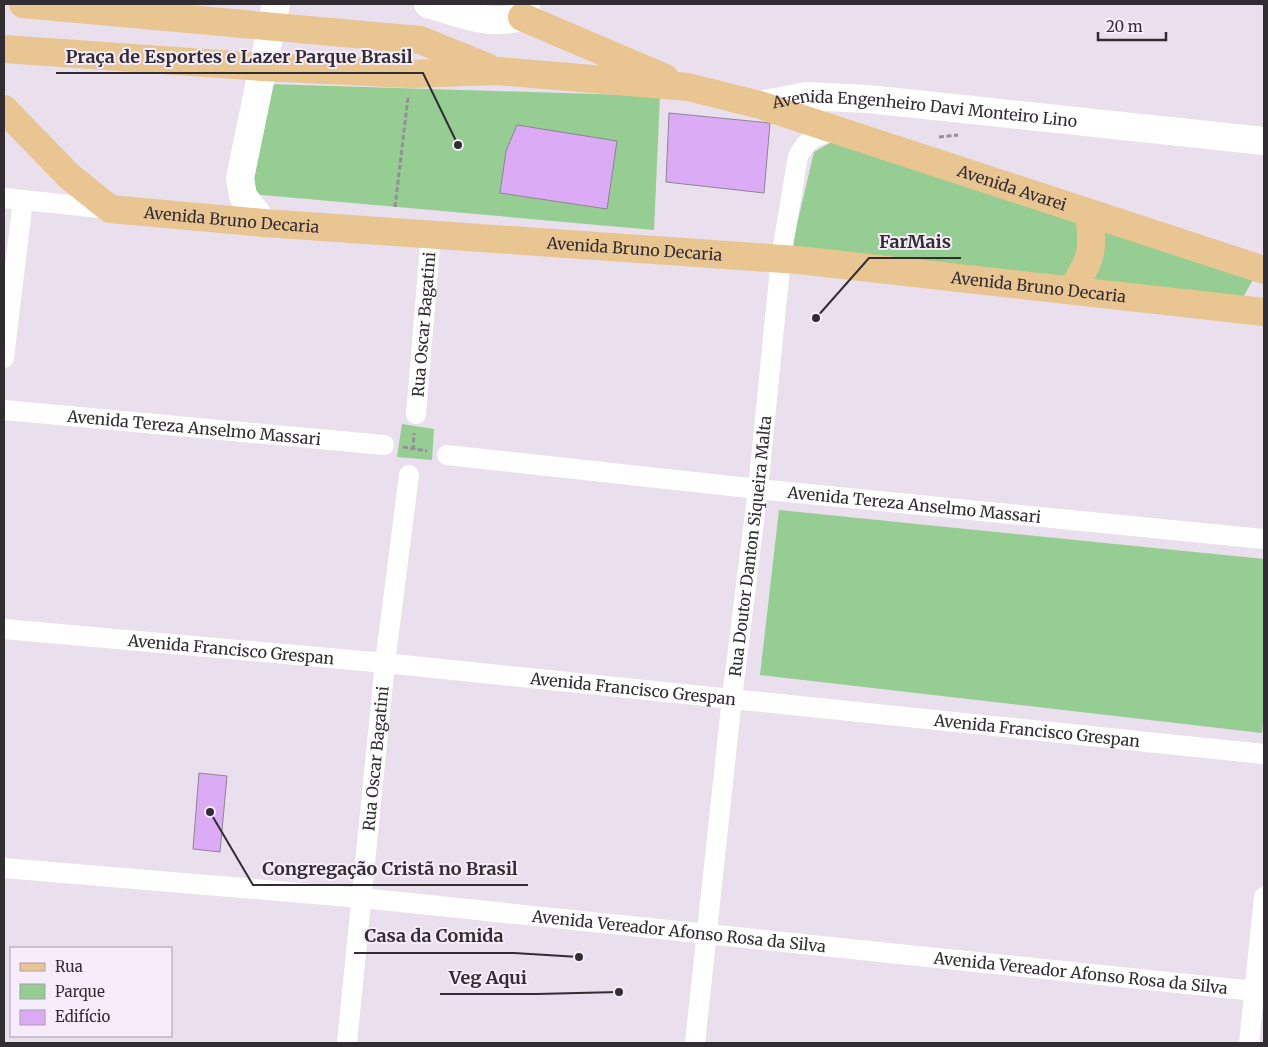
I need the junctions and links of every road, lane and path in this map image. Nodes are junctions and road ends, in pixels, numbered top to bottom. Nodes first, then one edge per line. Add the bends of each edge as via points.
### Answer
1 (23, 4) edge
2 (428, 4) edge
3 (524, 10) edge
4 (274, 14) edge
5 (4, 49) edge
6 (262, 67) junction
7 (497, 71) junction
8 (410, 74) junction
9 (688, 87) junction
10 (760, 105) junction
11 (4, 109) edge
12 (836, 131) junction
13 (1264, 141) edge
14 (14, 199) edge
15 (110, 209) junction
16 (394, 212) dead end
17 (1089, 214) junction
18 (264, 223) junction
19 (431, 234) junction
20 (781, 258) junction
21 (1264, 270) edge
22 (1072, 290) junction
23 (1264, 312) edge
24 (4, 358) edge
25 (4, 410) edge
26 (416, 414) joint
27 (384, 445) joint
28 (413, 449) junction
29 (447, 455) joint
30 (409, 475) joint
31 (758, 489) junction
32 (1263, 539) edge
33 (4, 629) edge
34 (385, 663) junction
35 (732, 698) junction
36 (1264, 754) edge
37 (4, 868) edge
38 (1264, 897) edge
39 (362, 898) junction
40 (706, 934) junction
41 (1259, 992) edge
42 (347, 1043) edge
43 (695, 1043) edge
44 (1249, 1043) edge

1 - 4 main road, Avenida Engenheiro Davi Monteiro Lino
2 - 3 main road via 503,22
3 - 9 main road
4 - 6 main road
4 - 7 main road, Avenida Engenheiro Davi Monteiro Lino via 420,40
5 - 6 main road, Avenida Engenheiro Davi Monteiro Lino
6 - 8 main road, Avenida Engenheiro Davi Monteiro Lino
6 - 18 main road via 240,178 243,196
7 - 8 main road, Avenida Engenheiro Davi Monteiro Lino
7 - 9 main road, Avenida Engenheiro Davi Monteiro Lino
8 - 16 path
9 - 10 main road, Avenida Engenheiro Davi Monteiro Lino
10 - 12 main road, Avenida Avarei
10 - 13 main road, Avenida Engenheiro Davi Monteiro Lino via 807,96 868,99
11 - 15 main road via 69,176
12 - 17 main road, Avenida Avarei
12 - 20 street, Rua Doutor Danton Siqueira Malta via 816,135 806,142 798,156
14 - 15 street, Avenida Bruno Decaria
14 - 24 street
15 - 18 main road, Avenida Bruno Decaria
17 - 21 main road, Avenida Avarei
17 - 22 main road via 1092,238 1088,266
18 - 19 main road, Avenida Bruno Decaria
19 - 20 main road, Avenida Bruno Decaria
19 - 26 street, Rua Oscar Bagatini
20 - 22 main road, Avenida Bruno Decaria
20 - 31 street, Rua Doutor Danton Siqueira Malta
22 - 23 main road, Avenida Bruno Decaria
25 - 27 street, Avenida Tereza Anselmo Massari
26 - 28 path
27 - 28 path
28 - 29 path
28 - 30 path
29 - 31 street, Avenida Tereza Anselmo Massari
30 - 34 street, Rua Oscar Bagatini
31 - 32 street, Avenida Tereza Anselmo Massari
31 - 35 street, Rua Doutor Danton Siqueira Malta
33 - 34 street, Avenida Francisco Grespan
34 - 35 street, Avenida Francisco Grespan
34 - 39 street, Rua Oscar Bagatini
35 - 36 street, Avenida Francisco Grespan
35 - 40 street, Rua Doutor Danton Siqueira Malta
37 - 39 street, Avenida Vereador Afonso Rosa da Silva
38 - 41 street
39 - 40 street, Avenida Vereador Afonso Rosa da Silva
39 - 42 street, Rua Oscar Bagatini
40 - 41 street, Avenida Vereador Afonso Rosa da Silva
40 - 43 street, Rua Doutor Danton Siqueira Malta
41 - 44 street

